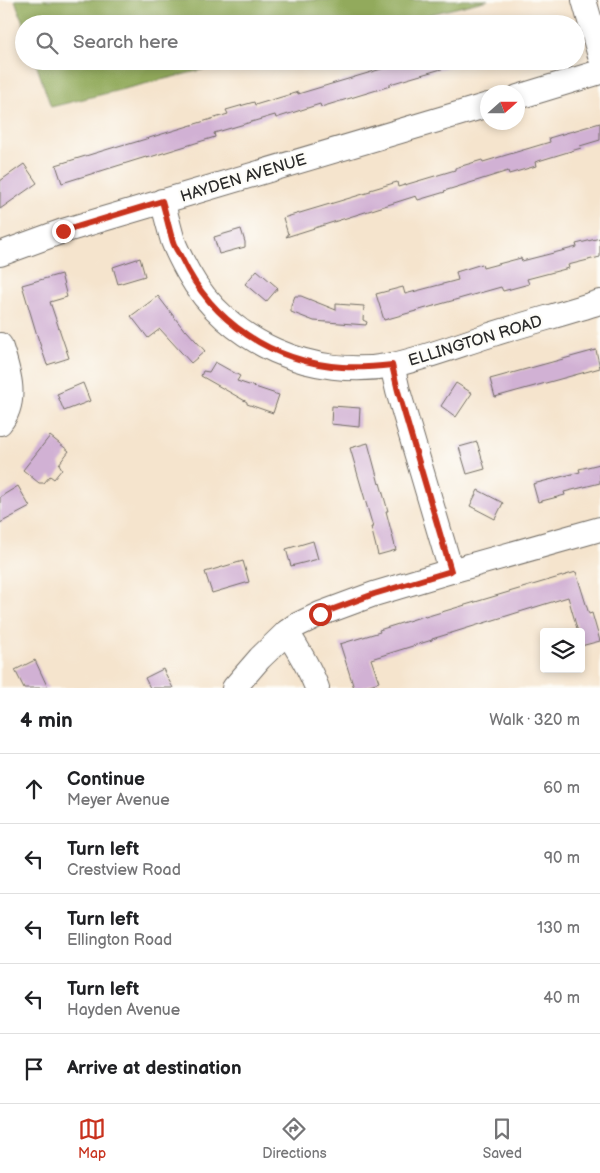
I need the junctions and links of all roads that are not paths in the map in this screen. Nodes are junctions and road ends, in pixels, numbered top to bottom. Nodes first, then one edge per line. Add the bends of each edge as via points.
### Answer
1 (584, 0) edge
2 (600, 56) edge
3 (600, 72) edge
4 (525, 95) edge
5 (480, 107) edge
6 (162, 201) junction
7 (0, 254) edge
8 (600, 302) edge
9 (0, 345) edge
10 (392, 365) junction
11 (0, 423) edge
12 (600, 529) edge
13 (451, 571) junction
14 (287, 632) junction
15 (234, 688) edge
16 (317, 688) edge

1 - 2 street
3 - 4 street
5 - 6 street, HAYDEN AVENUE
6 - 7 street, HAYDEN AVENUE
6 - 10 street, ELLINGTON ROAD via 174,242 188,273 208,302 250,338 288,357 315,364 366,368
8 - 10 street, ELLINGTON ROAD
9 - 11 street via 11,388 9,406
10 - 13 street
12 - 13 street
13 - 14 street via 320,614
14 - 15 street
14 - 16 street

